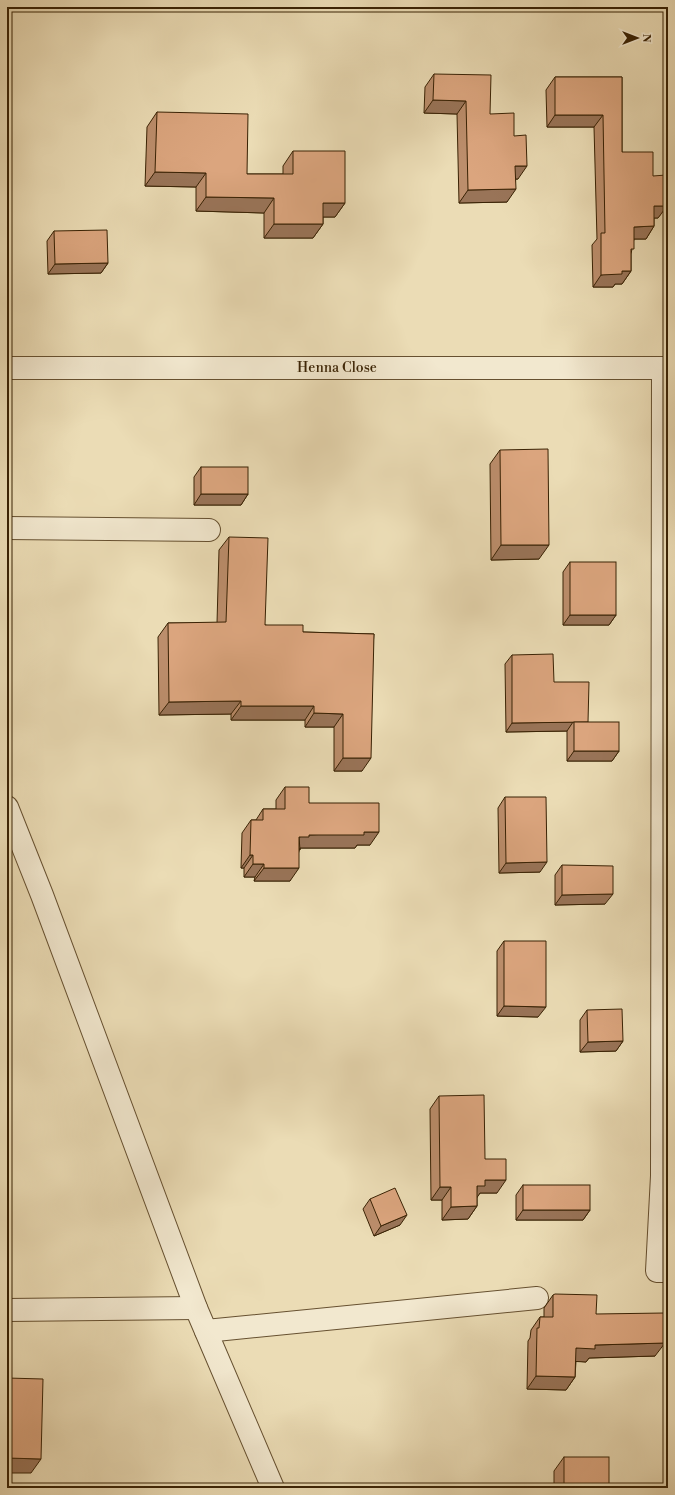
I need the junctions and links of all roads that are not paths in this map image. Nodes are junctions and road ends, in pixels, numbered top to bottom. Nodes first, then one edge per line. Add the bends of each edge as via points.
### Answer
1 (7, 368) edge
2 (666, 368) edge
3 (7, 528) edge
4 (209, 530) dead end
5 (7, 807) edge
6 (668, 1271) edge
7 (537, 1298) dead end
8 (196, 1308) junction
9 (7, 1310) edge
10 (206, 1331) junction
11 (273, 1488) edge

1 - 2 street, Henna Close
2 - 6 street via 662,1176 657,1271
3 - 4 street
5 - 8 street
7 - 10 street
8 - 9 street
8 - 10 street
10 - 11 street

